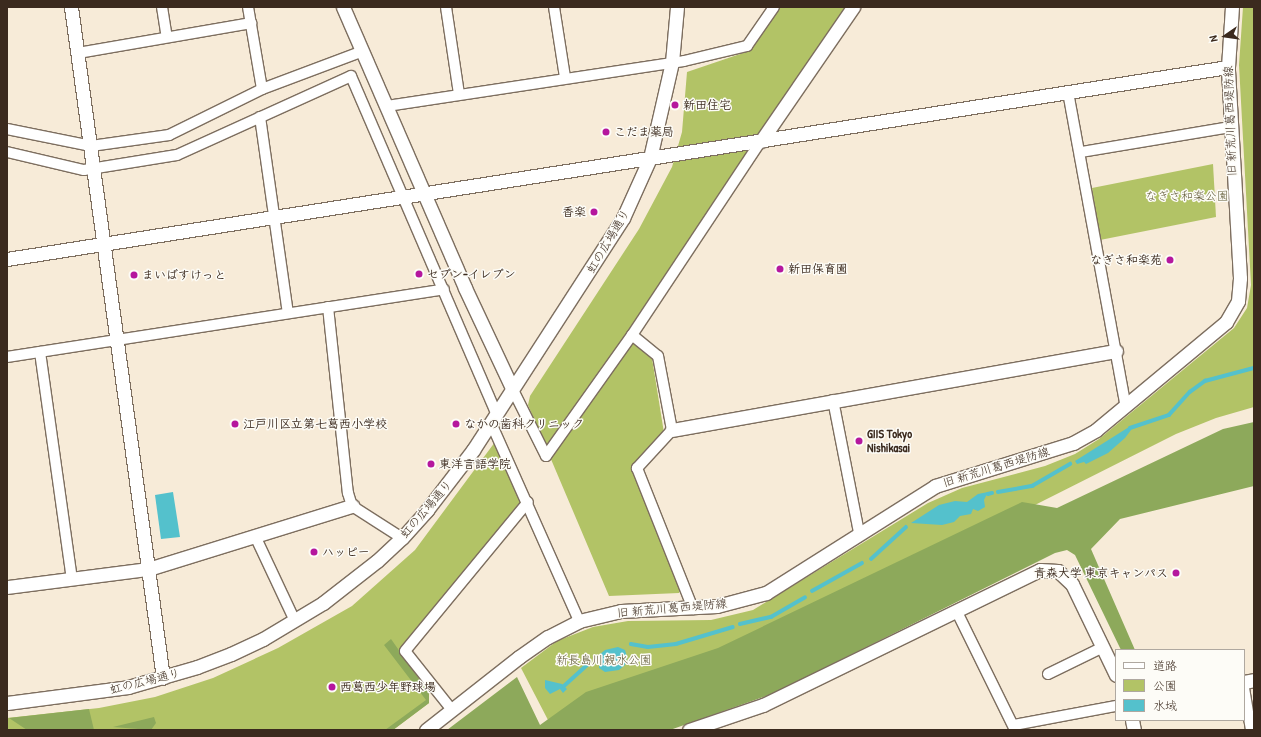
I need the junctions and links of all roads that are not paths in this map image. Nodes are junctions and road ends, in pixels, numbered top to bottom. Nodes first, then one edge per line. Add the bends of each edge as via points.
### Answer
1 (71, 7) edge
2 (162, 7) edge
3 (248, 7) edge
4 (343, 7) edge
5 (446, 7) edge
6 (554, 7) edge
7 (678, 7) edge
8 (774, 7) edge
9 (853, 7) edge
10 (1232, 7) edge
11 (251, 23) junction
12 (167, 37) junction
13 (363, 51) junction
14 (78, 52) junction
15 (672, 62) junction
16 (1228, 67) junction
17 (565, 77) junction
18 (262, 89) junction
19 (1068, 92) junction
20 (460, 94) junction
21 (387, 106) junction
22 (260, 117) junction
23 (1230, 127) junction
24 (7, 129) edge
25 (761, 141) junction
26 (91, 146) junction
27 (7, 152) edge
28 (1081, 152) junction
29 (650, 158) junction
30 (93, 168) junction
31 (425, 195) junction
32 (404, 198) junction
33 (275, 219) junction
34 (103, 244) junction
35 (7, 259) edge
36 (444, 289) junction
37 (328, 307) junction
38 (288, 313) junction
39 (632, 335) junction
40 (116, 340) junction
41 (1116, 351) junction
42 (40, 352) junction
43 (7, 357) edge
44 (512, 388) junction
45 (833, 400) junction
46 (1125, 403) junction
47 (494, 418) junction
48 (672, 430) junction
49 (528, 502) junction
50 (352, 506) junction
51 (858, 533) junction
52 (255, 536) junction
53 (402, 538) junction
54 (148, 569) junction
55 (72, 579) junction
56 (7, 587) edge
57 (693, 609) junction
58 (957, 612) junction
59 (294, 621) junction
60 (579, 621) junction
61 (1102, 647) junction
62 (1115, 673) edge
63 (1048, 674) dead end
64 (163, 678) junction
65 (1245, 694) edge
66 (7, 703) edge
67 (1115, 706) edge
68 (452, 710) junction
69 (1014, 728) edge
70 (426, 730) edge
71 (689, 730) edge
72 (1251, 730) edge

1 - 14 street
2 - 12 street
3 - 11 street
4 - 13 street
5 - 20 street
6 - 17 street
7 - 15 street, 虹の広場通り
8 - 15 street via 747,46
9 - 25 street
10 - 16 street, 旧 新荒川葛西堤防線
11 - 12 street
11 - 18 street
12 - 14 street
13 - 18 street
13 - 21 street
14 - 26 street
15 - 17 street
15 - 29 street, 虹の広場通り
16 - 19 street
16 - 23 street, 旧 新荒川葛西堤防線
17 - 20 street
18 - 26 street via 169,135
19 - 25 street
19 - 28 street
20 - 21 street
21 - 31 street
22 - 30 street via 177,155
22 - 32 street via 350,76
22 - 33 street
23 - 28 street
23 - 46 street, 旧 新荒川葛西堤防線 via 1240,278 1238,301 1226,322
24 - 26 street
25 - 29 street
25 - 39 street
26 - 30 street
27 - 30 street via 84,170
28 - 41 street
29 - 31 street
29 - 44 street, 虹の広場通り via 623,218 552,331
30 - 34 street
31 - 32 street
31 - 44 street
32 - 33 street
32 - 36 street
33 - 34 street
33 - 38 street
34 - 35 street
34 - 40 street
36 - 37 street
36 - 47 street
37 - 38 street
37 - 50 street via 348,493
38 - 40 street
39 - 44 street via 546,456
39 - 48 street via 658,356
40 - 42 street
40 - 54 street
41 - 45 street
41 - 46 street
42 - 43 street
42 - 55 street
44 - 47 street, 虹の広場通り
45 - 48 street
45 - 51 street
46 - 51 street, 旧 新荒川葛西堤防線 via 1096,430 1073,443 935,486
47 - 49 street
47 - 53 street, 虹の広場通り via 451,481
48 - 57 street via 637,468
49 - 60 street
49 - 68 street via 405,651
50 - 52 street
50 - 53 street
51 - 57 street, 旧 新荒川葛西堤防線 via 766,593 744,601
52 - 54 street
52 - 59 street
53 - 59 street, 虹の広場通り via 351,583
54 - 55 street
54 - 64 street
55 - 56 street
57 - 60 street, 旧 新荒川葛西堤防線 via 621,611
58 - 61 street via 1040,570 1058,570 1072,584
58 - 69 street
58 - 71 street via 763,705
59 - 64 street, 虹の広場通り via 231,654
60 - 68 street, 旧 新荒川葛西堤防線 via 548,637
61 - 62 street
61 - 63 street
64 - 66 street, 虹の広場通り via 92,693
65 - 72 street
67 - 69 street
68 - 70 street, 旧 新荒川葛西堤防線

